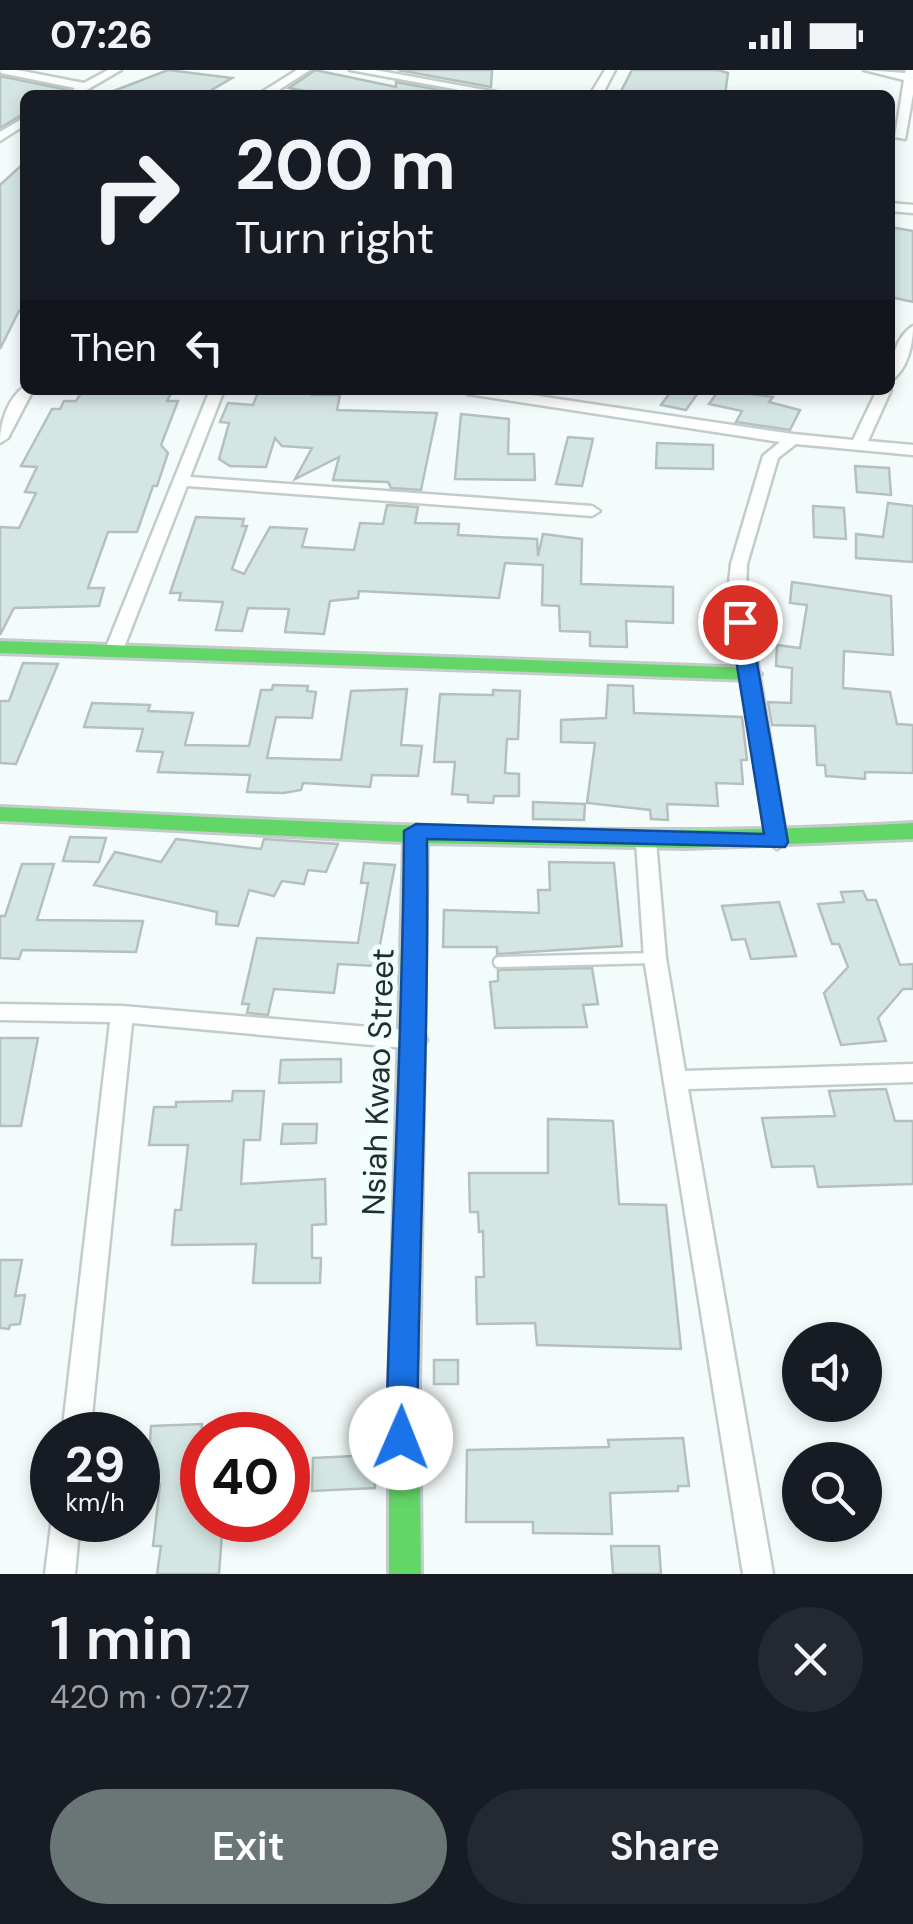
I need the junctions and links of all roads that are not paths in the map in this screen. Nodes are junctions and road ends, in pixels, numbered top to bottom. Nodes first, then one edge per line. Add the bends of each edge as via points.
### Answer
1 (1, 70) edge
2 (116, 70) edge
3 (304, 70) edge
4 (354, 70) edge
5 (869, 70) edge
6 (911, 75) edge
7 (85, 87) junction
8 (79, 90) edge
9 (272, 90) edge
10 (476, 90) edge
11 (901, 137) edge
12 (913, 330) edge
13 (895, 367) edge
14 (23, 395) edge
15 (215, 395) edge
16 (501, 395) edge
17 (882, 395) edge
18 (0, 438) edge
19 (793, 439) junction
20 (858, 443) junction
21 (913, 450) edge
22 (180, 481) junction
23 (592, 511) dead end
24 (0, 647) edge
25 (114, 650) junction
26 (750, 674) junction
27 (0, 814) edge
28 (416, 831) junction
29 (913, 831) edge
30 (646, 841) junction
31 (776, 842) junction
32 (655, 958) junction
33 (499, 962) dead end
34 (0, 1012) edge
35 (122, 1014) junction
36 (416, 1040) junction
37 (913, 1072) edge
38 (676, 1080) junction
39 (79, 1412) edge
40 (64, 1542) edge
41 (60, 1574) edge
42 (406, 1574) edge
43 (758, 1574) edge

1 - 7 street
2 - 7 street
3 - 9 street
4 - 10 street
5 - 6 street
6 - 11 street
7 - 8 street
12 - 13 street
14 - 18 street
15 - 22 street
16 - 19 street
17 - 20 street
19 - 20 street
19 - 26 street via 771,456 740,564 740,622
20 - 21 street
22 - 23 street
22 - 25 street
24 - 25 street
25 - 26 street
26 - 31 street
27 - 28 street
28 - 30 street
28 - 36 street, Nsiah Kwao Street
29 - 31 street
30 - 31 street
30 - 32 street
32 - 33 lane
32 - 38 street
34 - 35 street
35 - 36 street
35 - 39 street
36 - 42 street, Nsiah Kwao Street via 401,1438
37 - 38 street
38 - 43 street
40 - 41 street

